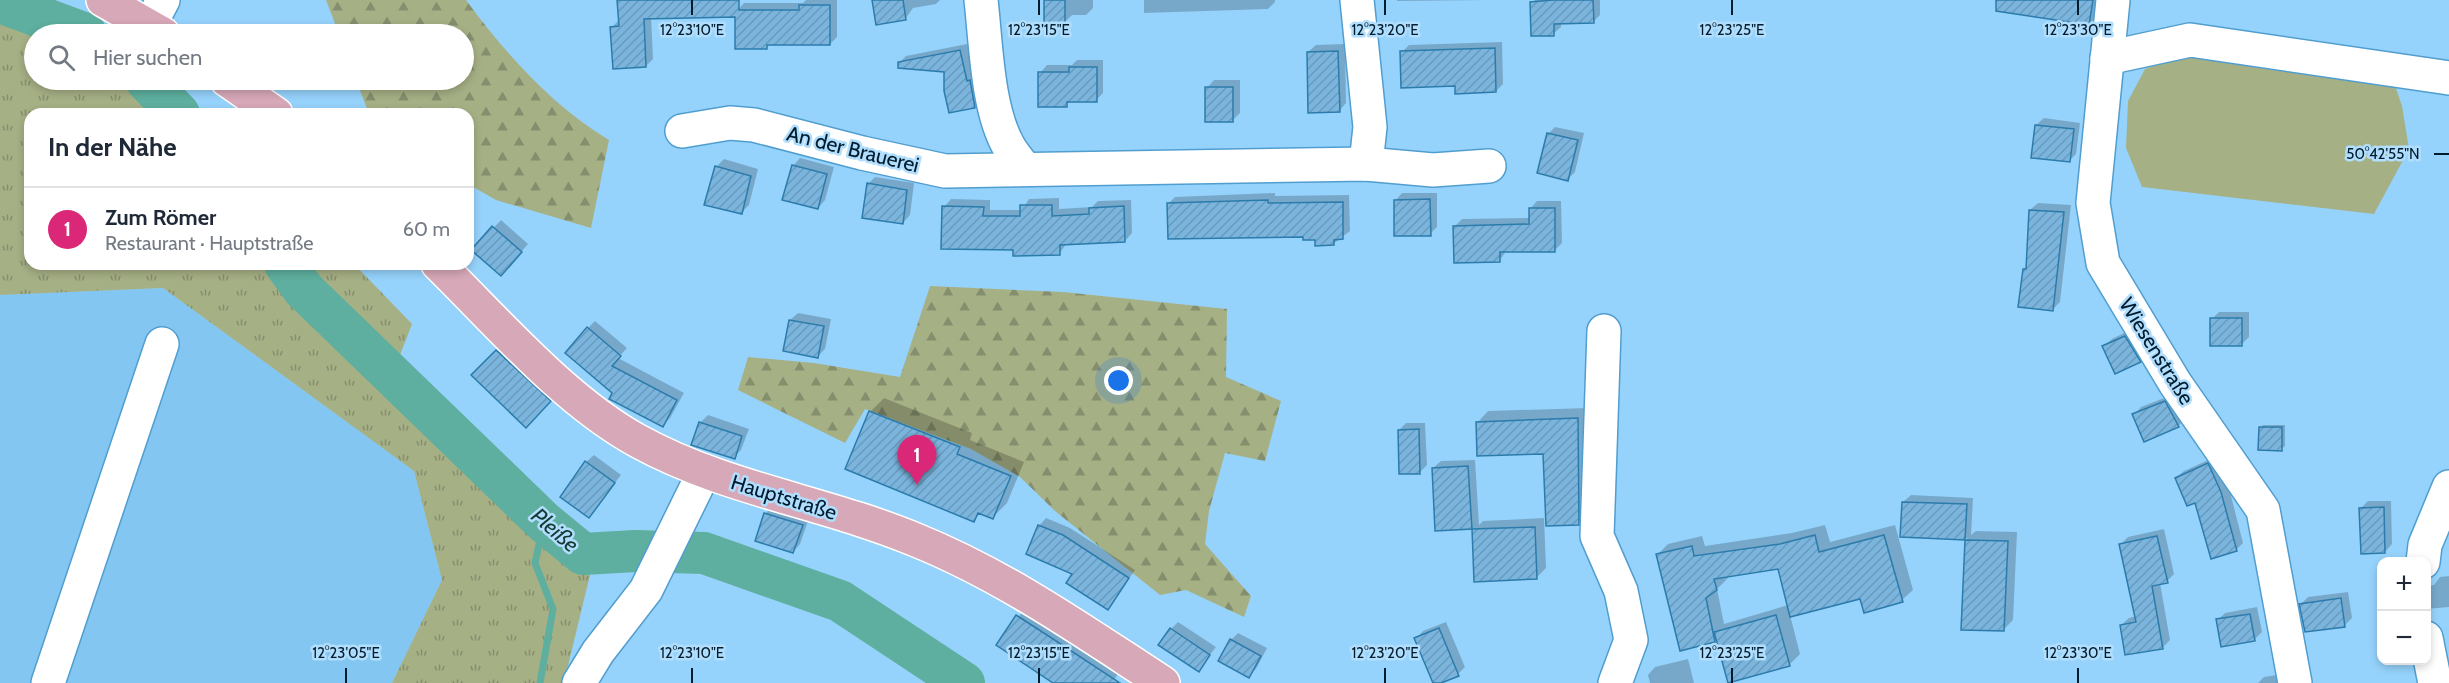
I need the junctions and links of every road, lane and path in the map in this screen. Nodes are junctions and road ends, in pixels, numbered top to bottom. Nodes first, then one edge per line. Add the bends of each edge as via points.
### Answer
1 (981, 0) edge
2 (1357, 0) edge
3 (2113, 0) edge
4 (2107, 58) junction
5 (2449, 78) edge
6 (241, 90) edge
7 (267, 108) edge
8 (682, 131) dead end
9 (1366, 164) junction
10 (1489, 166) dead end
11 (1025, 169) junction
12 (444, 270) edge
13 (1604, 331) dead end
14 (162, 344) dead end
15 (704, 472) junction
16 (2449, 487) edge
17 (2424, 557) edge
18 (2431, 660) edge
19 (48, 683) edge
20 (579, 683) edge
21 (1163, 683) edge
22 (1615, 683) edge
23 (2295, 683) edge
24 (2435, 683) edge

1 - 11 street via 990,80 999,119 1008,146
2 - 9 street via 1370,127
3 - 4 street, Wiesenstraße
4 - 5 street via 2190,40
4 - 23 street, Wiesenstraße via 2093,203 2103,263 2175,383 2263,510
6 - 7 main road
8 - 11 street, An der Brauerei via 730,123 754,125 945,171
9 - 10 street, An der Brauerei via 1433,170
9 - 11 street, An der Brauerei
12 - 15 main road, Hauptstraße via 574,397 637,441
13 - 22 street via 1597,536 1621,591 1631,640
14 - 19 street
15 - 20 street via 646,590
15 - 21 main road, Hauptstraße via 947,552 1035,599
16 - 17 street
18 - 24 street

